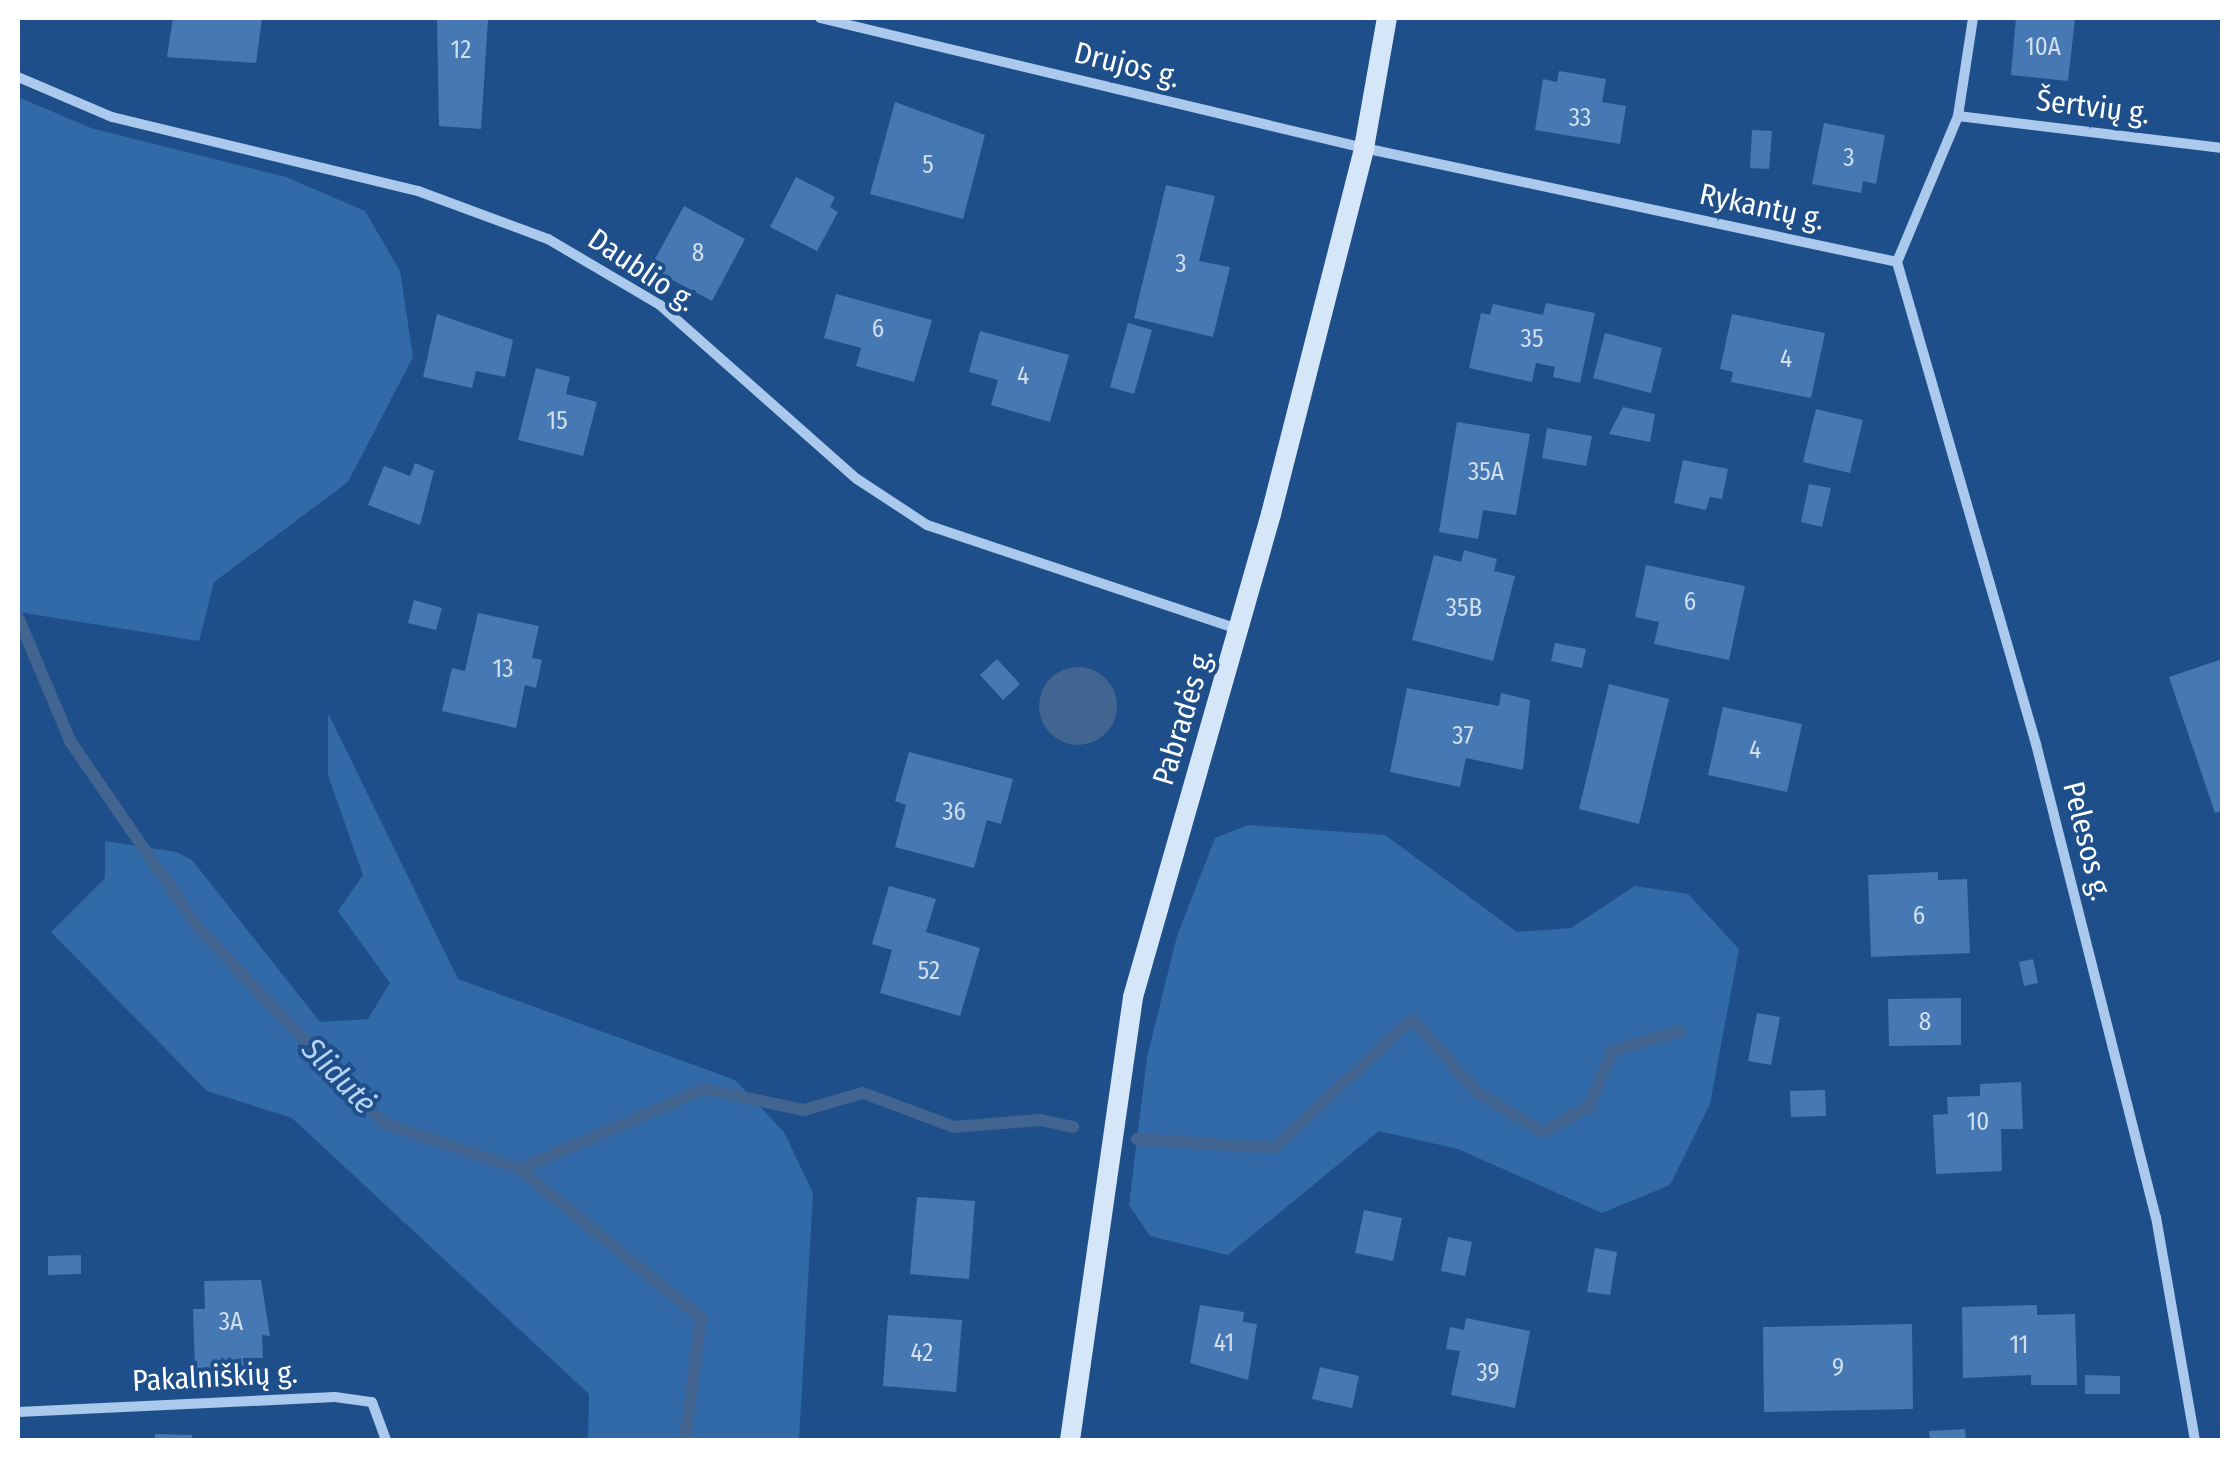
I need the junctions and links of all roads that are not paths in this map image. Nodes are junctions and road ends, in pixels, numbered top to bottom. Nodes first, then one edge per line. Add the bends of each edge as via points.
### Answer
1 (820, 18) edge
2 (1387, 18) edge
3 (1973, 18) edge
4 (18, 77) edge
5 (1958, 116) junction
6 (1364, 148) junction
7 (2222, 148) edge
8 (1897, 262) junction
9 (1241, 631) junction
10 (18, 1412) edge
11 (386, 1440) edge
12 (1070, 1440) edge
13 (2195, 1440) edge

1 - 6 street, Drujos g.
2 - 6 street, Pabradės g.
3 - 5 street
4 - 9 street, Daublio g. via 112,116 418,192 548,239 660,306 856,479 926,525
5 - 7 street, Šertvių g.
5 - 8 street
6 - 8 street, Rykantų g.
6 - 9 street, Pabradės g.
8 - 13 street, Pelesos g. via 2041,763 2156,1217
9 - 12 street, Pabradės g. via 1133,997
10 - 11 street, Pakalniškių g. via 335,1397 372,1402

